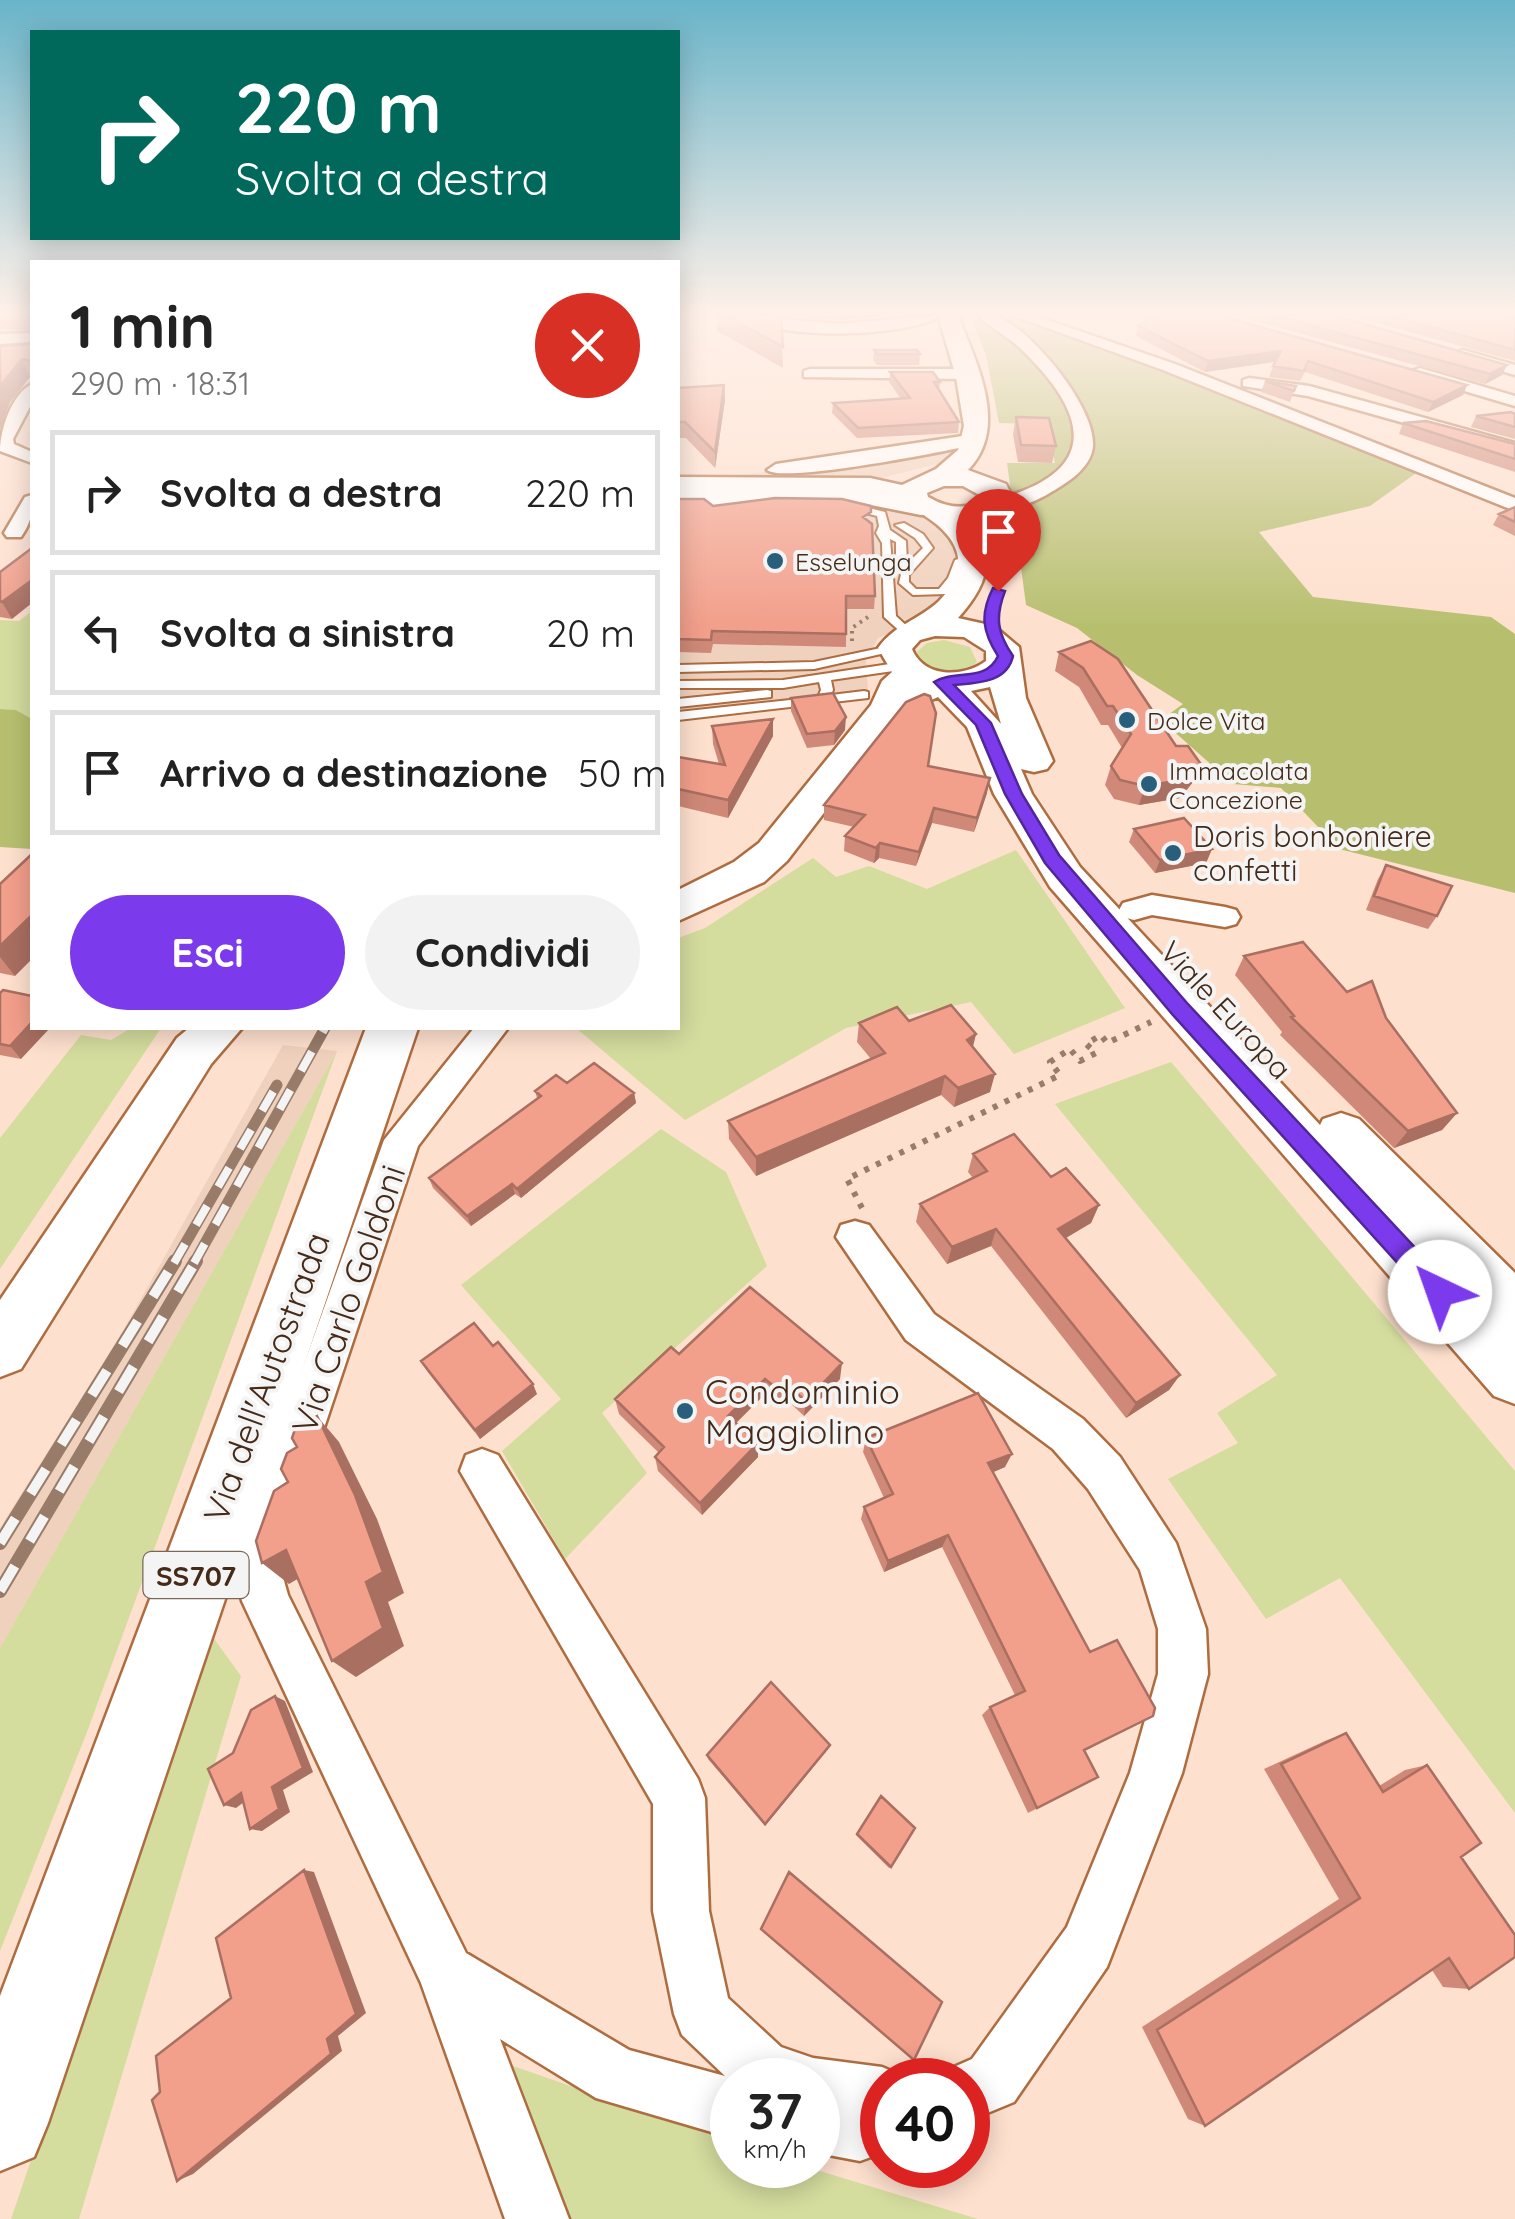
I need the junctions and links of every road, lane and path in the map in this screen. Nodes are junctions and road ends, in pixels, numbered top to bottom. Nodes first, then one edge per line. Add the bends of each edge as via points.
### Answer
1 (16, 419) edge
2 (971, 419) edge
3 (985, 419) edge
4 (1078, 419) edge
5 (1298, 419) edge
6 (1405, 419) edge
7 (973, 445) junction
8 (1515, 449) edge
9 (30, 457) edge
10 (776, 470) dead end
11 (680, 485) edge
12 (680, 497) edge
13 (994, 498) junction
14 (922, 499) junction
15 (30, 504) edge
16 (1515, 506) edge
17 (721, 509) edge
18 (15, 534) edge
19 (886, 534) junction
20 (987, 560) junction
21 (907, 570) junction
22 (991, 605) dead end
23 (913, 652) junction
24 (999, 652) junction
25 (784, 654) dead end
26 (799, 654) dead end
27 (813, 666) junction
28 (779, 668) junction
29 (680, 669) edge
30 (824, 678) junction
31 (680, 680) edge
32 (680, 680) edge
33 (794, 682) junction
34 (822, 700) junction
35 (875, 701) junction
36 (680, 703) edge
37 (680, 716) edge
38 (680, 906) edge
39 (1134, 910) junction
40 (1225, 917) dead end
41 (1179, 1008) junction
42 (216, 1030) edge
43 (391, 1030) edge
44 (490, 1030) edge
45 (854, 1237) joint
46 (1515, 1312) edge
47 (0, 1350) edge
48 (1515, 1376) edge
49 (482, 1471) dead end
50 (446, 1973) junction
51 (750, 2058) edge
52 (990, 2082) edge
53 (710, 2102) edge
54 (0, 2123) edge
55 (537, 2219) edge

1 - 9 street via 6,447
2 - 7 street
3 - 13 street via 985,469
4 - 13 street via 1085,444 1078,464 1022,500
5 - 16 street
6 - 8 street
7 - 10 street via 941,444
7 - 14 street
11 - 14 street via 852,486
12 - 14 highway via 838,493
13 - 14 street via 955,515
13 - 20 street
14 - 20 street
14 - 21 lane via 928,544
15 - 18 street
17 - 19 lane via 860,507 882,514
19 - 21 lane via 900,541
19 - 23 lane via 890,617
20 - 21 lane via 958,562 942,592 913,592 904,583
20 - 23 street
22 - 24 street, Viale Europa
23 - 24 street via 952,626
23 - 24 street via 987,677
23 - 27 lane
23 - 30 lane
23 - 31 lane via 780,676
23 - 35 street
23 - 41 street, Viale Europa via 983,723 1013,794 1052,859
24 - 39 street, Viale Europa via 1009,698 1047,791
25 - 28 lane
26 - 27 lane
27 - 28 lane
28 - 29 lane
30 - 33 lane
30 - 34 lane via 828,690
32 - 33 lane
33 - 36 lane via 765,694
34 - 35 lane
34 - 37 lane
35 - 38 street via 773,852 749,872
39 - 40 street via 1152,905
39 - 46 street, Viale Europa
41 - 45 path via 1107,1043 1100,1035 1086,1044 1096,1053 1080,1061 1070,1049 1050,1062 1060,1075 847,1179 870,1223
41 - 48 street, Viale Europa
42 - 47 street via 194,1051
43 - 54 highway, Via dell'Autostrada / SS707
44 - 50 street, Via Carlo Goldoni via 402,1140 256,1563 266,1601
45 - 52 street via 920,1327 1068,1434 1104,1473 1160,1559 1182,1629 1184,1674 1156,1773 1087,1947
49 - 51 street via 680,1798 680,1911 703,2014
50 - 53 street via 617,2077
50 - 55 street, Via Carlo Goldoni

